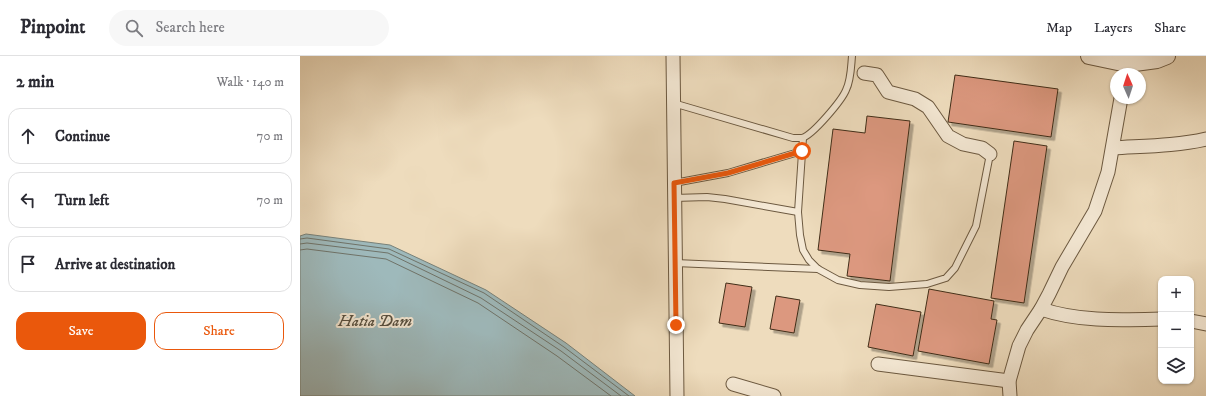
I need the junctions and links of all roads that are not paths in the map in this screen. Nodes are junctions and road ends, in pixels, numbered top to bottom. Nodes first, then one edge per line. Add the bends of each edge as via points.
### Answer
1 (673, 56) edge
2 (852, 56) edge
3 (1089, 56) edge
4 (1167, 56) edge
5 (1123, 68) edge
6 (1129, 68) edge
7 (864, 73) dead end
8 (673, 103) junction
9 (1120, 104) edge
10 (803, 138) junction
11 (1206, 139) edge
12 (1113, 148) junction
13 (802, 151) junction
14 (990, 154) joint
15 (674, 183) junction
16 (674, 198) junction
17 (798, 212) junction
18 (675, 263) junction
19 (818, 269) junction
20 (1041, 310) junction
21 (1158, 319) edge
22 (1194, 322) edge
23 (1206, 324) edge
24 (878, 364) dead end
25 (1009, 381) junction
26 (733, 384) dead end
27 (677, 396) edge
28 (774, 396) edge
29 (1010, 396) edge

1 - 8 street
2 - 10 lane via 846,90 839,102 813,131
3 - 5 street
4 - 6 street
7 - 14 street via 877,75 888,92 915,99 928,107 948,136 963,144 982,148
8 - 10 lane via 793,138
8 - 15 street
9 - 12 street
10 - 13 lane
11 - 12 street
12 - 20 street via 1095,210
13 - 15 lane via 728,173
13 - 17 lane
14 - 19 lane via 976,226 955,268 946,278 927,284 889,287 860,285 838,280
15 - 16 street
16 - 17 lane via 719,198
16 - 18 street
17 - 19 lane via 803,250
18 - 19 lane
18 - 27 street
20 - 21 street via 1054,314 1115,320
20 - 25 street via 1019,346
22 - 23 street
24 - 25 street
25 - 29 street
26 - 28 street

